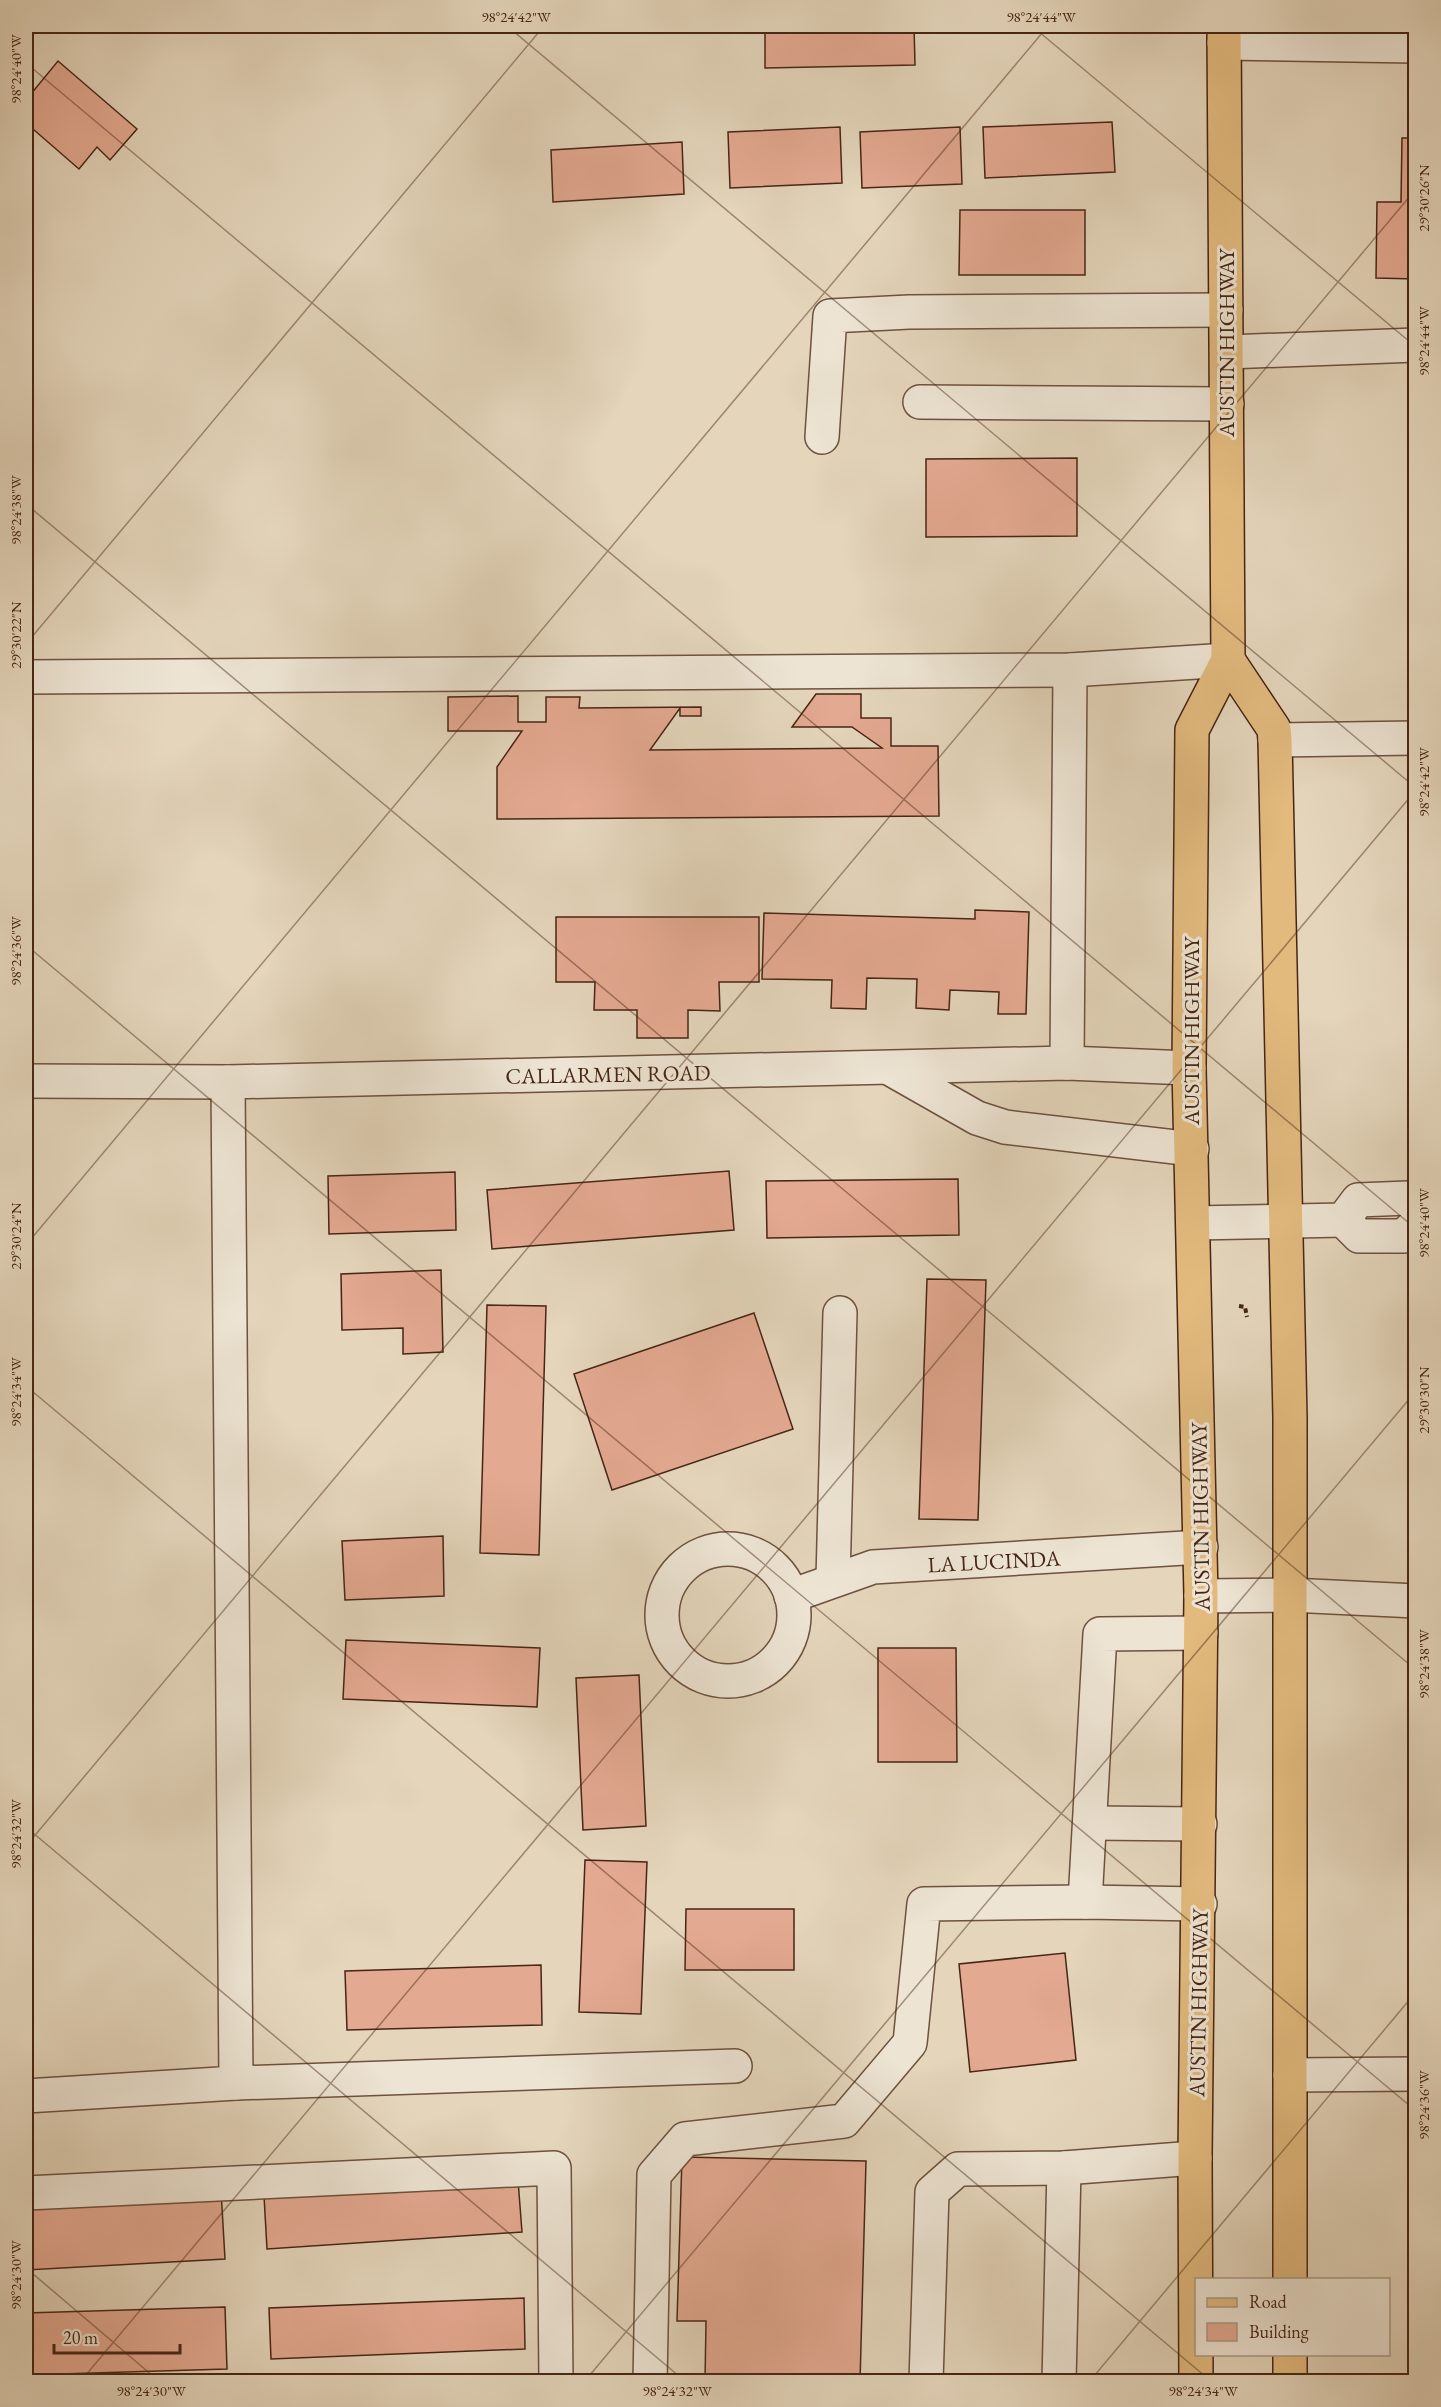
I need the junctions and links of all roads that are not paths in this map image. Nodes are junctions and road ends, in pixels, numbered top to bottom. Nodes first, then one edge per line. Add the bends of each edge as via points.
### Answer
1 (1224, 34) edge
2 (1416, 46) edge
3 (1226, 310) junction
4 (1416, 345) edge
5 (1227, 352) junction
6 (920, 402) dead end
7 (1227, 404) junction
8 (822, 436) dead end
9 (1228, 660) junction
10 (1070, 670) junction
11 (26, 677) edge
12 (1416, 738) edge
13 (1275, 740) junction
14 (1067, 1063) junction
15 (887, 1067) junction
16 (1190, 1068) junction
17 (26, 1081) edge
18 (228, 1083) junction
19 (1192, 1149) junction
20 (1416, 1207) edge
21 (1343, 1220) junction
22 (1194, 1223) junction
23 (1286, 1223) junction
24 (1416, 1224) edge
25 (840, 1313) dead end
26 (1201, 1547) junction
27 (833, 1579) junction
28 (1290, 1595) junction
29 (791, 1596) junction
30 (1201, 1596) junction
31 (1416, 1601) edge
32 (1201, 1633) junction
33 (1090, 1822) junction
34 (1200, 1824) junction
35 (1085, 1902) junction
36 (1200, 1904) junction
37 (735, 2066) dead end
38 (1416, 2074) edge
39 (1290, 2075) junction
40 (236, 2083) junction
41 (26, 2096) edge
42 (1195, 2158) junction
43 (1064, 2168) junction
44 (26, 2193) edge
45 (1196, 2278) edge
46 (1290, 2278) edge
47 (1196, 2356) edge
48 (1290, 2356) edge
49 (556, 2382) edge
50 (650, 2382) edge
51 (926, 2382) edge
52 (1059, 2382) edge
53 (1196, 2382) edge
54 (1290, 2382) edge

1 - 2 street
1 - 3 main road, AUSTIN HIGHWAY
3 - 5 main road, AUSTIN HIGHWAY
3 - 8 street via 830,315
4 - 5 street
5 - 7 main road, AUSTIN HIGHWAY
6 - 7 street
7 - 9 main road, AUSTIN HIGHWAY
9 - 10 street
9 - 13 main road via 1274,729
9 - 16 main road, AUSTIN HIGHWAY via 1192,730
10 - 11 street
10 - 14 street
12 - 13 street
13 - 23 main road
14 - 15 street, CALLARMEN ROAD
14 - 16 street, CALLARMEN ROAD
15 - 18 street, CALLARMEN ROAD
15 - 19 street via 977,1118 1005,1127
16 - 19 main road, AUSTIN HIGHWAY
17 - 18 street, CALLARMEN ROAD
18 - 40 street
19 - 22 main road, AUSTIN HIGHWAY
20 - 21 street via 1408,1198 1358,1200
21 - 23 street
21 - 24 street via 1359,1236 1404,1236
22 - 23 street
22 - 26 main road, AUSTIN HIGHWAY
23 - 28 main road
25 - 27 street
26 - 27 street, LA LUCINDA via 873,1567
26 - 30 main road, AUSTIN HIGHWAY
27 - 29 street, LA LUCINDA
28 - 30 street
28 - 31 street
28 - 39 main road
29 - 29 street via 777,1570 758,1556 737,1549 714,1551 693,1559 676,1575 665,1595 662,1618 667,1640 677,1658 693,1672 712,1680 733,1682 753,1677 771,1666 785,1650 793,1630
30 - 32 main road, AUSTIN HIGHWAY
32 - 33 street via 1100,1634
32 - 34 main road, AUSTIN HIGHWAY
33 - 34 street
33 - 35 street
34 - 36 main road, AUSTIN HIGHWAY
35 - 36 street
35 - 50 street via 924,1904 909,2043 844,2121 685,2139 654,2175
36 - 42 main road, AUSTIN HIGHWAY
37 - 40 street
38 - 39 street
39 - 46 main road
40 - 41 street
42 - 43 street
42 - 45 main road, AUSTIN HIGHWAY
43 - 51 street via 958,2169 932,2192
43 - 52 street
44 - 49 street via 554,2168
47 - 53 main road, AUSTIN HIGHWAY
48 - 54 main road

